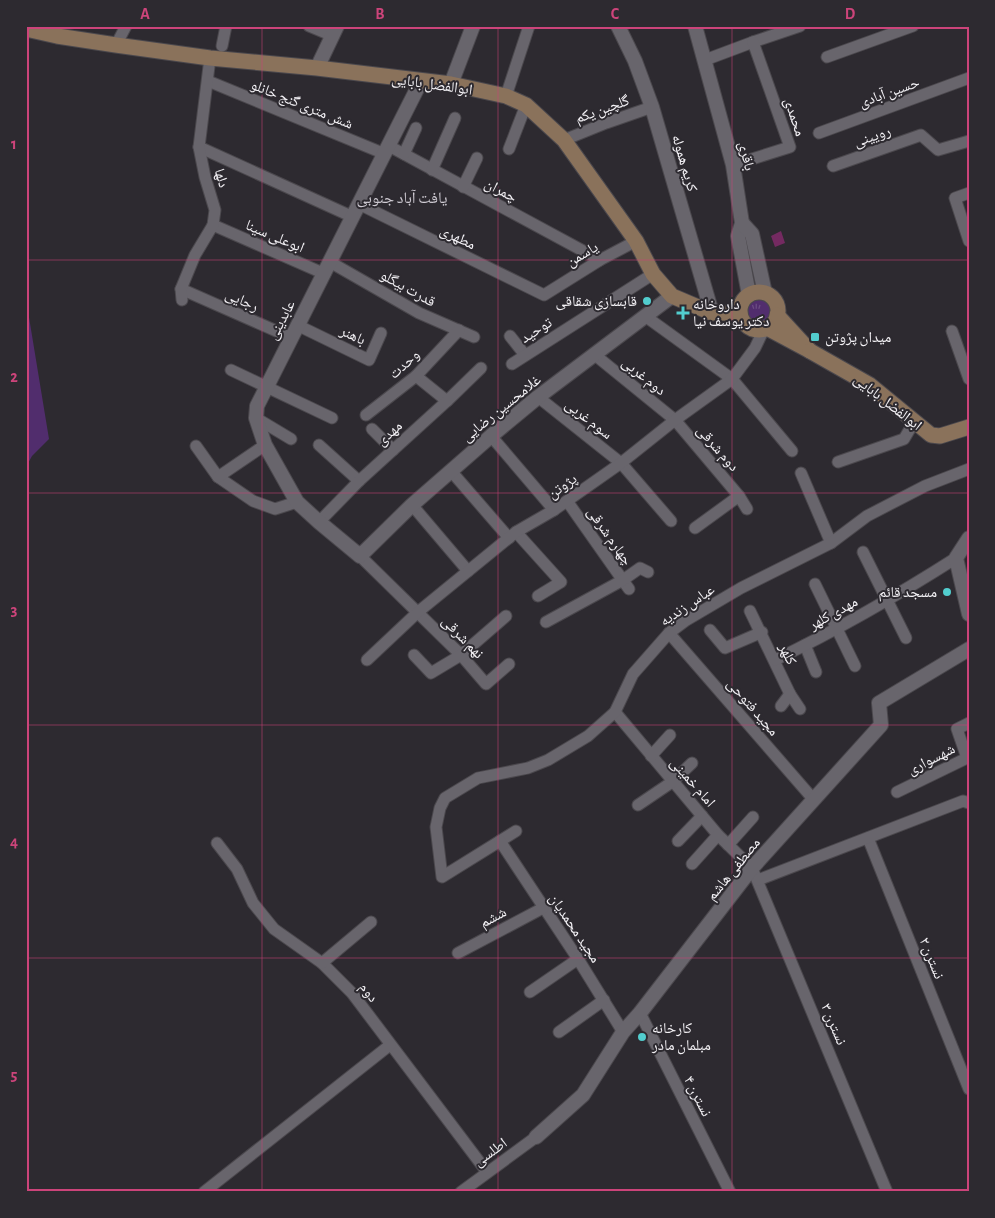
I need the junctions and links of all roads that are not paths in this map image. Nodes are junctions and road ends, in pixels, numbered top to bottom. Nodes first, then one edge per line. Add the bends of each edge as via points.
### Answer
1 (126, 26) edge
2 (226, 26) edge
3 (309, 26) edge
4 (473, 26) edge
5 (529, 26) edge
6 (618, 26) edge
7 (695, 26) edge
8 (800, 26) edge
9 (913, 26) edge
10 (26, 29) edge
11 (335, 31) edge
12 (753, 42) junction
13 (116, 46) junction
14 (222, 46) dead end
15 (827, 57) dead end
16 (210, 58) junction
17 (705, 60) junction
18 (317, 68) junction
19 (969, 78) edge
20 (208, 81) junction
21 (420, 81) junction
22 (451, 84) junction
23 (506, 96) junction
24 (526, 105) junction
25 (652, 107) junction
26 (455, 118) dead end
27 (416, 128) dead end
28 (819, 133) dead end
29 (564, 140) junction
30 (969, 140) edge
31 (199, 147) junction
32 (509, 149) dead end
33 (387, 150) junction
34 (404, 154) junction
35 (477, 158) dead end
36 (733, 165) junction
37 (833, 166) dead end
38 (432, 170) junction
39 (463, 187) junction
40 (969, 193) edge
41 (356, 210) junction
42 (742, 224) junction
43 (213, 225) junction
44 (969, 241) edge
45 (636, 242) junction
46 (600, 260) junction
47 (327, 268) junction
48 (653, 274) junction
49 (765, 293) junction
50 (749, 294) junction
51 (544, 295) joint
52 (672, 296) junction
53 (712, 313) junction
54 (740, 313) junction
55 (777, 315) junction
56 (645, 316) junction
57 (766, 328) junction
58 (459, 330) junction
59 (294, 331) junction
60 (952, 331) dead end
61 (381, 333) dead end
62 (510, 336) dead end
63 (474, 337) dead end
64 (810, 351) junction
65 (525, 355) junction
66 (595, 355) junction
67 (512, 364) dead end
68 (481, 368) dead end
69 (231, 370) dead end
70 (416, 376) junction
71 (732, 379) junction
72 (969, 379) edge
73 (266, 386) junction
74 (538, 398) junction
75 (447, 401) junction
76 (366, 415) dead end
77 (256, 418) junction
78 (332, 418) dead end
79 (675, 420) junction
80 (914, 422) junction
81 (969, 427) edge
82 (372, 429) dead end
83 (491, 436) junction
84 (292, 439) dead end
85 (265, 445) junction
86 (320, 445) dead end
87 (196, 446) dead end
88 (393, 450) junction
89 (792, 451) dead end
90 (838, 462) dead end
91 (622, 463) junction
92 (969, 469) edge
93 (451, 471) junction
94 (801, 473) dead end
95 (218, 477) junction
96 (359, 481) junction
97 (739, 496) junction
98 (567, 501) junction
99 (296, 502) junction
100 (412, 505) junction
101 (747, 509) dead end
102 (554, 510) junction
103 (671, 520) dead end
104 (319, 522) junction
105 (695, 528) dead end
106 (512, 535) junction
107 (968, 539) edge
108 (831, 543) junction
109 (862, 552) dead end
110 (360, 556) junction
111 (956, 558) junction
112 (468, 571) junction
113 (648, 572) dead end
114 (815, 584) dead end
115 (626, 585) junction
116 (538, 596) dead end
117 (886, 601) junction
118 (750, 611) dead end
119 (418, 612) junction
120 (969, 614) edge
121 (506, 616) dead end
122 (546, 622) dead end
123 (836, 628) junction
124 (710, 630) dead end
125 (762, 632) junction
126 (669, 633) junction
127 (906, 638) dead end
128 (806, 645) junction
129 (969, 649) edge
130 (414, 655) dead end
131 (461, 655) junction
132 (367, 660) dead end
133 (775, 660) junction
134 (510, 664) dead end
135 (856, 666) dead end
136 (816, 672) dead end
137 (790, 694) junction
138 (781, 706) dead end
139 (800, 709) dead end
140 (615, 712) junction
141 (969, 723) edge
142 (670, 735) dead end
143 (651, 756) junction
144 (692, 763) dead end
145 (672, 782) junction
146 (897, 792) dead end
147 (814, 800) junction
148 (969, 802) edge
149 (638, 805) dead end
150 (702, 816) junction
151 (753, 817) dead end
152 (516, 830) dead end
153 (718, 835) junction
154 (868, 838) junction
155 (500, 841) junction
156 (678, 841) dead end
157 (217, 843) dead end
158 (728, 845) junction
159 (692, 864) dead end
160 (755, 874) junction
161 (543, 908) junction
162 (371, 922) dead end
163 (458, 954) dead end
164 (578, 959) junction
165 (322, 963) junction
166 (530, 992) dead end
167 (604, 1000) junction
168 (640, 1013) junction
169 (559, 1032) dead end
170 (623, 1032) junction
171 (390, 1045) junction
172 (969, 1089) edge
173 (536, 1137) joint
174 (487, 1172) junction
175 (204, 1192) edge
176 (461, 1192) edge
177 (730, 1192) edge
178 (887, 1192) edge

1 - 13 street
2 - 14 street
3 - 11 street
4 - 22 street
5 - 23 street
6 - 25 street, کریم هموله
7 - 17 street, باقری
8 - 12 street
9 - 15 street
10 - 13 main road, ابوالفضل بابایی
11 - 18 street
12 - 17 street
12 - 36 street, محمدی via 790,146
13 - 16 main road, ابوالفضل بابایی
16 - 18 main road, ابوالفضل بابایی
16 - 20 street, دلها
17 - 36 street, باقری
18 - 21 main road, ابوالفضل بابایی
19 - 28 street, حسین آبادی
20 - 31 street, دلها
20 - 33 street, شش متری گنج خانلو
21 - 22 main road, ابوالفضل بابایی
21 - 33 street, عابدینی
22 - 23 main road, ابوالفضل بابایی
23 - 24 main road, ابوالفضل بابایی
24 - 29 main road, ابوالفضل بابایی
24 - 32 street
25 - 29 street, گلچین یکم
25 - 53 street, کریم هموله
26 - 38 street
27 - 34 street
29 - 45 main road, ابوالفضل بابایی
30 - 37 street, رویینی via 938,150 921,135
31 - 41 street
31 - 43 street, دلها via 215,210
33 - 34 street, چمران
33 - 41 street, عابدینی
34 - 38 street, چمران
35 - 39 street
36 - 42 street, باقری
38 - 39 street, چمران
39 - 46 street, چمران
40 - 44 street via 955,198
41 - 47 street, عابدینی
41 - 51 street, مطهری
42 - 49 street via 752,234
42 - 50 street, باقری via 738,236
43 - 47 street, ابوعلی سینا
43 - 59 street, رجایی via 195,255 181,294
45 - 46 street, یاسمن
45 - 48 main road, ابوالفضل بابایی
46 - 51 street, یاسمن
47 - 58 street, قدرت بیگلو
47 - 59 street, عابدینی
48 - 52 main road, ابوالفضل بابایی
48 - 65 street, توحید
49 - 50 main road
49 - 55 main road via 777,304
50 - 54 main road via 742,302
52 - 53 main road, ابوالفضل بابایی
52 - 56 street, غلامحسین رضایی
53 - 54 main road, ابوالفضل بابایی
54 - 57 main road via 748,326 757,330
55 - 57 main road
55 - 64 main road, ابوالفضل بابایی
56 - 66 street, غلامحسین رضایی
56 - 71 street
57 - 64 main road, ابوالفضل بابایی
57 - 71 street, پژوتن via 756,348
58 - 63 street, قدرت بیگلو
58 - 70 street, وحدت
59 - 61 street, باهنر via 369,360
59 - 73 street, عابدینی
60 - 72 street
62 - 65 street
64 - 80 main road, ابوالفضل بابایی via 870,385
65 - 67 street, توحید
66 - 74 street, غلامحسین رضایی
66 - 79 street, دوم غربی
68 - 75 street, مهدی
69 - 73 street
70 - 75 street
70 - 76 street, وحدت
71 - 79 street, پژوتن
71 - 89 street
73 - 77 street, عابدینی via 257,406
73 - 78 street
74 - 83 street, غلامحسین رضایی
74 - 91 street, سوم غربی
75 - 88 street, مهدی
77 - 84 street
77 - 85 street
79 - 91 street, پژوتن
79 - 97 street, دوم شرقی
80 - 81 main road, ابوالفضل بابایی via 931,435 940,436
80 - 90 street via 904,439
82 - 88 street
83 - 93 street, غلامحسین رضایی
83 - 102 street
85 - 95 street
85 - 99 street
86 - 96 street
87 - 95 street
88 - 96 street, مهدی
91 - 98 street, پژوتن
91 - 103 street, سوم غربی
92 - 108 street, عباس زندیه via 925,486 867,516
93 - 100 street, غلامحسین رضایی
93 - 106 street
94 - 108 street
95 - 99 street via 253,500 275,509
96 - 104 street, مهدی
97 - 101 street, دوم شرقی
97 - 105 street
98 - 102 street, پژوتن
98 - 115 street, چهارم شرقی
99 - 104 street
100 - 110 street, غلامحسین رضایی
100 - 112 street
102 - 106 street, پژوتن
104 - 110 street
106 - 112 street, پژوتن
106 - 116 street via 561,582
107 - 111 street
108 - 126 street, عباس زندیه via 741,588
109 - 117 street
110 - 119 street, نهم شرقی
111 - 117 street, مهدی کلهر
111 - 120 street
112 - 119 street, پژوتن
113 - 115 street via 640,568
114 - 123 street
115 - 122 street
117 - 123 street, مهدی کلهر
117 - 127 street
118 - 125 street, کلهر
119 - 131 street, نهم شرقی
119 - 132 street, پژوتن
121 - 131 street
123 - 128 street, مهدی کلهر
123 - 135 street
124 - 125 street via 725,648
125 - 133 street, کلهر
126 - 140 street, عباس زندیه via 633,674
126 - 147 street, مجید فتوحی
128 - 133 street, مهدی کلهر
128 - 136 street
129 - 147 street, مصطفی هاشم via 879,703 881,725
130 - 131 street via 431,673
131 - 134 street, نهم شرقی via 486,684
133 - 137 street, کلهر
137 - 138 street
137 - 139 street, کلهر
140 - 143 street, امام خمینی
140 - 155 street, عباس زندیه via 588,736 548,760 528,768 478,778 445,798 436,828 442,877
141 - 146 street, شهسواری via 957,729 967,758
142 - 143 street
143 - 145 street, امام خمینی
144 - 145 street
145 - 149 street
145 - 150 street, امام خمینی
147 - 160 street, مصطفی هاشم
148 - 154 street via 963,801
150 - 153 street, امام خمینی
150 - 156 street
151 - 158 street
152 - 155 street
153 - 158 street, امام خمینی
153 - 159 street
154 - 160 street
154 - 172 street, نسترن ۲
155 - 161 street, مجید محمدیان
157 - 165 street, دوم via 237,868 253,903 274,929
158 - 160 street, امام خمینی
160 - 168 street, مصطفی هاشم
160 - 178 street, نسترن ۳
161 - 163 street, ششم
161 - 164 street, مجید محمدیان
162 - 165 street
164 - 166 street
164 - 167 street, مجید محمدیان
165 - 171 street, دوم via 352,993
167 - 169 street
167 - 170 street, مجید محمدیان
168 - 170 street, مصطفی هاشم
168 - 177 street, نسترن ۴
170 - 173 street, مصطفی هاشم via 583,1095
171 - 174 street, دوم
171 - 175 street
173 - 174 street, اطلسی
174 - 176 street, اطلسی

